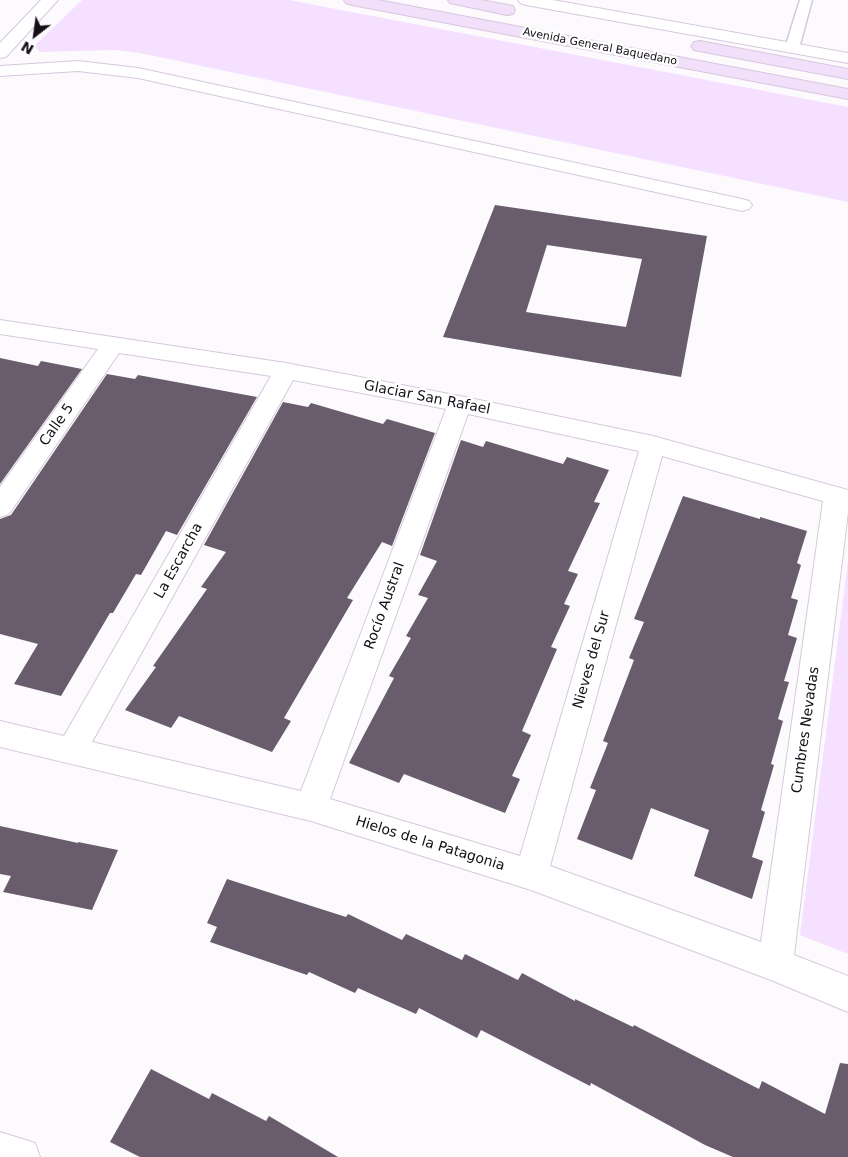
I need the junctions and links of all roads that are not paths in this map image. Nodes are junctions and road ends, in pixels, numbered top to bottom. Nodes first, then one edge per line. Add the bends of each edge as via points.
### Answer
1 (50, 0) edge
2 (352, 0) edge
3 (456, 0) edge
4 (526, 0) edge
5 (806, 0) edge
6 (792, 48) junction
7 (0, 53) edge
8 (848, 58) edge
9 (0, 71) edge
10 (848, 74) edge
11 (848, 94) edge
12 (742, 205) dead end
13 (0, 326) edge
14 (114, 343) junction
15 (286, 371) junction
16 (460, 404) junction
17 (653, 445) junction
18 (843, 498) edge
19 (0, 507) edge
20 (0, 734) edge
21 (72, 750) junction
22 (310, 808) junction
23 (531, 875) junction
24 (776, 964) junction
25 (848, 994) edge
26 (0, 1151) edge
27 (21, 1157) edge

1 - 7 street
2 - 11 main road, Avenida General Baquedano
3 - 10 main road, Avenida General Baquedano
4 - 6 street
5 - 6 lane
6 - 8 street
9 - 12 street via 78,66 138,73
13 - 14 street, Glaciar San Rafael
14 - 15 street, Glaciar San Rafael
14 - 19 street, Calle 5
15 - 16 street, Glaciar San Rafael
15 - 21 street, La Escarcha
16 - 17 street, Glaciar San Rafael
16 - 22 street, Rocío Austral
17 - 18 street, Glaciar San Rafael
17 - 23 street, Nieves del Sur
18 - 24 street, Cumbres Nevadas
20 - 21 street, Hielos de la Patagonia
21 - 22 street, Hielos de la Patagonia
22 - 23 street, Hielos de la Patagonia
23 - 24 street, Hielos de la Patagonia
24 - 25 street, Hielos de la Patagonia
26 - 27 street

